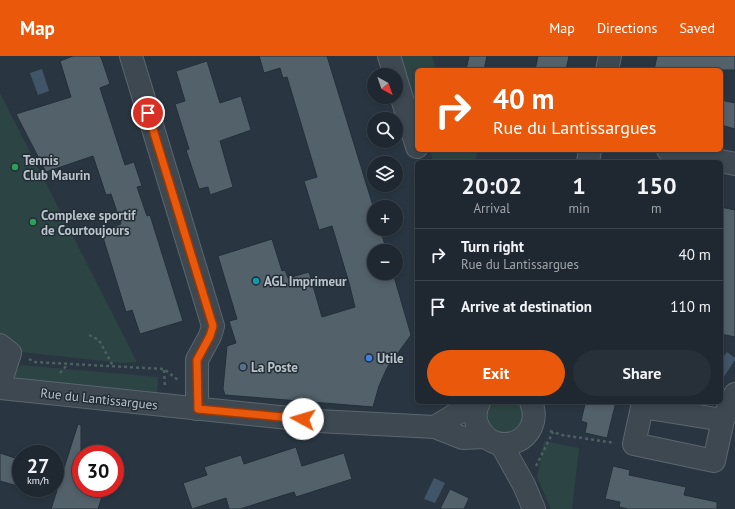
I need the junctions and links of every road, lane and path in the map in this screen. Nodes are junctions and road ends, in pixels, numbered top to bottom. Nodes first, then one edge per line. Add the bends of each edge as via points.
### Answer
1 (131, 56) edge
2 (389, 56) edge
3 (610, 56) edge
4 (393, 68) edge
5 (607, 68) edge
6 (403, 102) edge
7 (415, 141) edge
8 (678, 152) edge
9 (716, 160) edge
10 (723, 161) edge
11 (735, 164) edge
12 (89, 335) dead end
13 (5, 349) edge
14 (113, 366) junction
15 (164, 369) dead end
16 (0, 388) edge
17 (735, 394) edge
18 (474, 404) edge
19 (477, 404) edge
20 (198, 409) junction
21 (723, 420) junction
22 (520, 423) edge
23 (436, 427) junction
24 (553, 432) junction
25 (634, 444) junction
26 (531, 479) junction
27 (534, 509) edge

1 - 20 street via 213,326 197,360
2 - 4 street
3 - 5 street
6 - 7 street
8 - 9 street
10 - 11 street
12 - 14 path via 99,340
13 - 14 path via 34,362
13 - 16 street
14 - 15 path
16 - 20 street, Rue du Lantissargues
17 - 21 street
18 - 23 street
19 - 22 street via 476,423
20 - 23 street, Rue du Lantissargues via 318,421
21 - 25 street via 642,407
21 - 25 street via 714,460
22 - 23 street, Rue du Lantissargues via 463,438
22 - 24 path
22 - 26 street
24 - 25 path via 626,445
24 - 26 path
26 - 27 street

